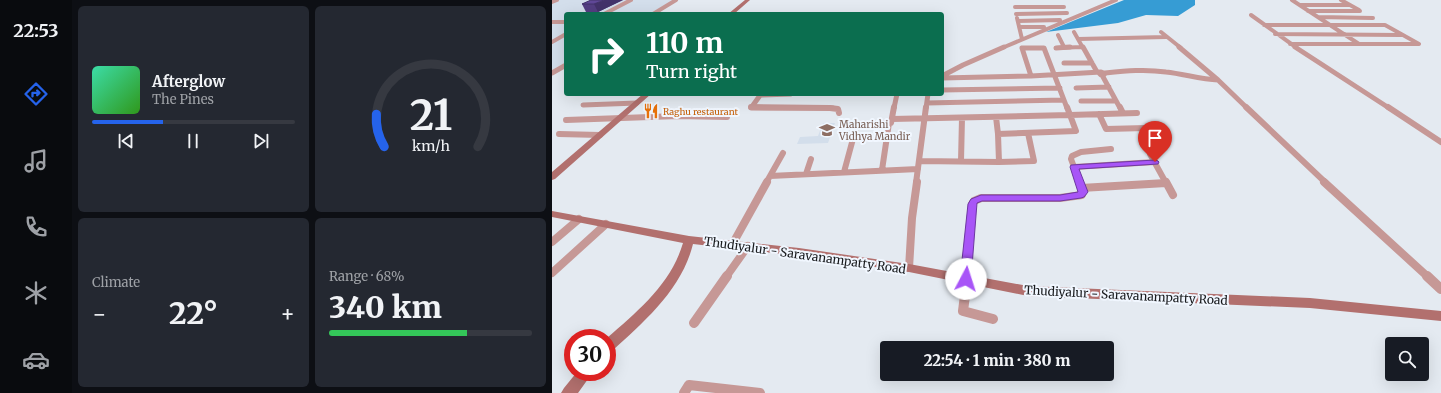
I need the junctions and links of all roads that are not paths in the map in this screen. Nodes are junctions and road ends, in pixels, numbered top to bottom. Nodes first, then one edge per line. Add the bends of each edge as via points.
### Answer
1 (557, 0) edge
2 (631, 0) edge
3 (676, 0) edge
4 (748, 0) edge
5 (1116, 0) edge
6 (1292, 0) edge
7 (1341, 0) edge
8 (552, 2) edge
9 (1299, 5) junction
10 (1350, 5) junction
11 (1064, 7) dead end
12 (1308, 11) junction
13 (1360, 11) junction
14 (608, 12) edge
15 (656, 12) edge
16 (733, 12) edge
17 (1067, 13) dead end
18 (1016, 14) junction
19 (1251, 15) dead end
20 (1318, 17) junction
21 (1373, 18) junction
22 (1060, 20) dead end
23 (1018, 21) junction
24 (552, 22) edge
25 (564, 22) edge
26 (1264, 25) junction
27 (1330, 25) junction
28 (1385, 25) junction
29 (1019, 27) junction
30 (1044, 27) dead end
31 (1074, 32) dead end
32 (1275, 34) junction
33 (1343, 34) junction
34 (564, 35) edge
35 (1058, 35) dead end
36 (1402, 35) junction
37 (1078, 39) junction
38 (1021, 40) junction
39 (552, 42) edge
40 (1290, 44) junction
41 (1359, 44) junction
42 (1082, 46) junction
43 (1064, 47) junction
44 (1022, 48) junction
45 (1056, 48) dead end
46 (1064, 63) dead end
47 (1092, 63) junction
48 (564, 66) edge
49 (552, 73) edge
50 (1054, 74) junction
51 (1101, 74) junction
52 (944, 76) edge
53 (1031, 76) junction
54 (944, 77) edge
55 (1218, 80) junction
56 (1109, 87) junction
57 (1060, 88) junction
58 (1076, 88) dead end
59 (944, 90) edge
60 (645, 96) edge
61 (760, 96) edge
62 (896, 96) edge
63 (928, 96) edge
64 (1064, 100) junction
65 (1116, 101) junction
66 (1081, 102) dead end
67 (637, 103) junction
68 (927, 103) junction
69 (583, 105) dead end
70 (839, 113) dead end
71 (1123, 113) junction
72 (1137, 113) dead end
73 (1099, 114) junction
74 (1070, 115) junction
75 (621, 117) junction
76 (727, 117) dead end
77 (996, 117) junction
78 (962, 118) junction
79 (925, 119) junction
80 (566, 120) dead end
81 (890, 121) junction
82 (1146, 128) dead end
83 (1028, 133) junction
84 (559, 134) dead end
85 (998, 134) junction
86 (600, 135) junction
87 (1441, 142) edge
88 (1112, 150) dead end
89 (783, 153) dead end
90 (1150, 154) dead end
91 (811, 158) dead end
92 (919, 161) junction
93 (961, 161) junction
94 (999, 162) junction
95 (1155, 162) junction
96 (1074, 167) junction
97 (918, 169) junction
98 (882, 170) junction
99 (844, 172) junction
100 (806, 174) junction
101 (770, 176) junction
102 (552, 177) edge
103 (1166, 183) junction
104 (1081, 188) junction
105 (1173, 195) dead end
106 (553, 215) edge
107 (579, 219) junction
108 (606, 224) junction
109 (689, 240) junction
110 (552, 242) edge
111 (732, 244) junction
112 (748, 246) junction
113 (909, 268) junction
114 (552, 273) edge
115 (966, 279) junction
116 (1441, 289) edge
117 (1441, 316) edge
118 (993, 319) dead end
119 (694, 323) dead end
120 (616, 338) edge
121 (579, 381) edge
122 (569, 393) edge
123 (684, 393) edge
124 (760, 393) edge

1 - 8 street
2 - 14 street
3 - 15 street
4 - 16 main road
5 - 38 street
6 - 9 street
7 - 10 street
9 - 10 street
9 - 12 street
10 - 13 street
11 - 18 street via 1014,6
12 - 13 street
12 - 20 street
13 - 21 street
17 - 18 street
18 - 23 street
19 - 26 street
20 - 21 street
20 - 27 street
21 - 28 street
22 - 23 street
23 - 29 street
24 - 25 street
26 - 27 street
26 - 32 street
27 - 28 street
27 - 33 street
28 - 36 street
29 - 30 street
29 - 38 street
31 - 37 street
32 - 33 street
32 - 40 street
33 - 36 street
33 - 41 street
34 - 39 street
35 - 43 street
36 - 41 street via 1419,44
37 - 42 street
37 - 55 street via 1164,34
38 - 44 street
38 - 52 street
40 - 41 street
40 - 87 street
42 - 43 street
42 - 47 street
43 - 45 street
44 - 50 street via 1044,48
44 - 53 street
46 - 47 street
47 - 51 street
48 - 49 street
50 - 51 street
50 - 53 street
50 - 57 street
51 - 55 street via 1149,70
51 - 56 street
53 - 54 street
55 - 116 street via 1298,158
56 - 58 street
56 - 65 street
57 - 59 street
57 - 64 street
60 - 67 main road
61 - 70 street via 751,108 830,108 838,109
62 - 81 street
63 - 68 street
64 - 68 street
64 - 74 street
65 - 66 street
65 - 71 street
67 - 69 street
67 - 75 main road
68 - 79 street
71 - 72 street
71 - 73 street
73 - 74 street
73 - 82 street via 1106,129
74 - 77 street
74 - 83 street via 1076,131
75 - 76 street
75 - 80 street
75 - 86 main road
77 - 78 street
77 - 85 street
78 - 79 street
78 - 93 street
79 - 81 street
79 - 92 street
81 - 98 street
81 - 99 street via 857,124
83 - 85 street
83 - 94 street via 1034,161
84 - 86 street
85 - 94 street
86 - 102 main road
88 - 96 street via 1073,154 1071,159
89 - 101 street
90 - 95 street
91 - 100 street
92 - 93 street
92 - 97 street
93 - 94 street
95 - 96 street
95 - 103 street
96 - 104 street
97 - 98 street
97 - 113 street
98 - 99 street
99 - 100 street
100 - 101 street
101 - 111 street
103 - 104 street
103 - 105 street
104 - 115 street via 1082,194 1060,198 981,198 974,201
106 - 107 main road, Thudiyalur - Saravanampatty Road
107 - 108 main road, Thudiyalur - Saravanampatty Road
107 - 110 street
108 - 109 main road, Thudiyalur - Saravanampatty Road
108 - 114 street
109 - 111 main road, Thudiyalur - Saravanampatty Road
109 - 120 main road via 687,251 673,278 646,310
111 - 112 main road, Thudiyalur - Saravanampatty Road
112 - 113 main road, Thudiyalur - Saravanampatty Road
112 - 119 street
113 - 115 main road, Thudiyalur - Saravanampatty Road
115 - 117 main road, Thudiyalur - Saravanampatty Road via 1028,291 1310,303
115 - 118 street via 963,311
121 - 122 main road
123 - 124 street via 690,385

